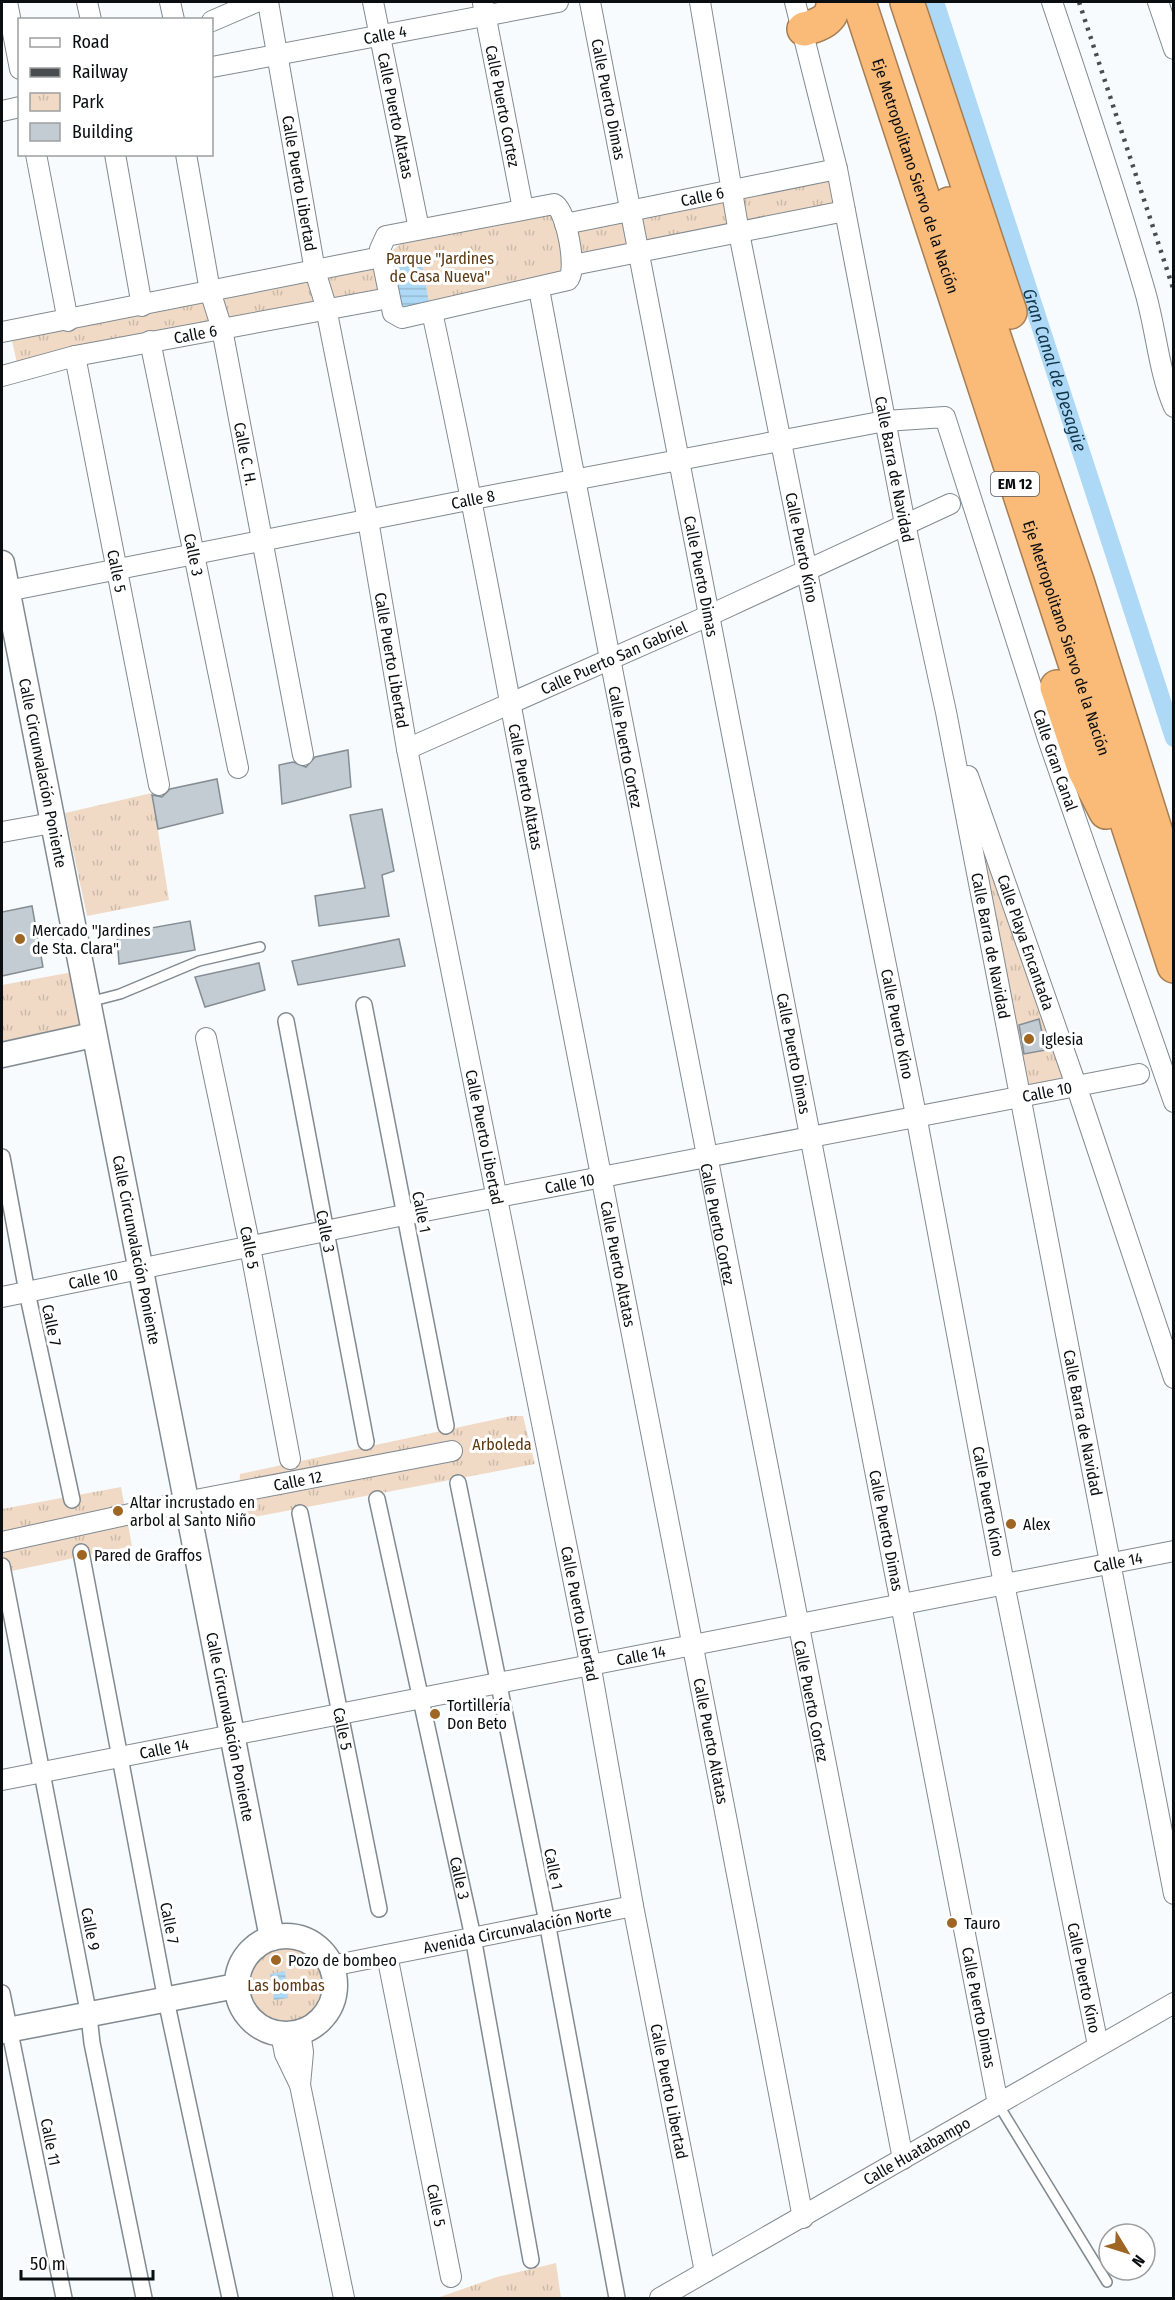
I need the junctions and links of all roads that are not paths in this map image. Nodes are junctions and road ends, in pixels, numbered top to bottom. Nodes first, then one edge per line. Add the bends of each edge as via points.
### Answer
1 (7, 2) edge
2 (87, 2) edge
3 (170, 2) edge
4 (256, 2) edge
5 (268, 2) edge
6 (373, 2) edge
7 (558, 2) edge
8 (590, 2) edge
9 (700, 2) edge
10 (833, 2) edge
11 (852, 2) edge
12 (859, 2) edge
13 (882, 2) edge
14 (907, 2) edge
15 (1052, 2) edge
16 (1158, 2) edge
17 (484, 8) edge
18 (800, 15) edge
19 (91, 18) edge
20 (174, 18) edge
21 (213, 21) edge
22 (380, 33) junction
23 (1173, 49) edge
24 (277, 54) junction
25 (18, 59) edge
26 (213, 67) edge
27 (18, 107) edge
28 (2, 111) edge
29 (36, 156) edge
30 (115, 156) edge
31 (186, 156) edge
32 (837, 169) junction
33 (732, 191) junction
34 (523, 209) junction
35 (631, 210) junction
36 (845, 211) junction
37 (565, 224) junction
38 (419, 229) junction
39 (739, 233) junction
40 (639, 252) junction
41 (381, 257) junction
42 (315, 271) junction
43 (572, 271) junction
44 (539, 289) junction
45 (210, 291) junction
46 (389, 298) junction
47 (142, 306) junction
48 (326, 309) junction
49 (432, 312) junction
50 (68, 321) junction
51 (222, 329) junction
52 (2, 332) edge
53 (150, 341) junction
54 (75, 356) junction
55 (2, 376) edge
56 (1173, 407) edge
57 (945, 417) joint
58 (885, 421) junction
59 (782, 441) junction
60 (678, 460) junction
61 (575, 480) junction
62 (472, 499) junction
63 (951, 504) dead end
64 (368, 520) junction
65 (905, 524) junction
66 (262, 542) junction
67 (195, 554) junction
68 (2, 563) edge
69 (806, 570) junction
70 (117, 572) junction
71 (1077, 581) junction
72 (4, 592) edge
73 (708, 616) junction
74 (608, 660) junction
75 (509, 702) junction
76 (946, 712) junction
77 (407, 749) junction
78 (303, 755) dead end
79 (238, 768) dead end
80 (159, 785) dead end
81 (52, 823) junction
82 (2, 832) edge
83 (1162, 893) edge
84 (260, 947) dead end
85 (1173, 966) edge
86 (86, 1002) junction
87 (364, 1005) dead end
88 (286, 1021) dead end
89 (93, 1035) junction
90 (206, 1038) dead end
91 (2, 1055) edge
92 (1139, 1074) dead end
93 (1077, 1088) junction
94 (1019, 1097) junction
95 (1173, 1102) edge
96 (916, 1115) junction
97 (809, 1137) junction
98 (2, 1157) edge
99 (705, 1158) junction
100 (602, 1178) junction
101 (497, 1198) junction
102 (404, 1215) junction
103 (328, 1232) junction
104 (250, 1247) junction
105 (140, 1269) junction
106 (27, 1292) junction
107 (2, 1297) edge
108 (1173, 1378) edge
109 (446, 1426) dead end
110 (366, 1442) dead end
111 (452, 1451) dead end
112 (290, 1459) dead end
113 (458, 1483) dead end
114 (377, 1498) dead end
115 (72, 1500) dead end
116 (185, 1502) junction
117 (300, 1513) dead end
118 (2, 1542) edge
119 (1173, 1551) edge
120 (81, 1552) dead end
121 (1109, 1564) junction
122 (2, 1566) edge
123 (1004, 1584) junction
124 (903, 1604) junction
125 (796, 1625) junction
126 (694, 1644) junction
127 (590, 1663) junction
128 (498, 1682) junction
129 (420, 1697) junction
130 (340, 1714) junction
131 (232, 1736) junction
132 (121, 1758) junction
133 (43, 1772) junction
134 (2, 1780) edge
135 (1173, 1894) edge
136 (633, 1906) junction
137 (379, 1909) dead end
138 (547, 1922) junction
139 (473, 1937) junction
140 (272, 1938) junction
141 (387, 1955) junction
142 (331, 1966) junction
143 (237, 1986) junction
144 (2, 1994) edge
145 (166, 2000) junction
146 (1173, 2003) edge
147 (89, 2016) junction
148 (6, 2030) edge
149 (290, 2033) junction
150 (1098, 2045) junction
151 (998, 2104) junction
152 (903, 2159) junction
153 (803, 2218) junction
154 (531, 2260) dead end
155 (1097, 2266) edge
156 (705, 2272) junction
157 (452, 2277) dead end
158 (671, 2296) edge
159 (64, 2298) edge
160 (144, 2298) edge
161 (230, 2298) edge
162 (344, 2298) edge
163 (617, 2298) edge

1 - 25 street
2 - 19 street
3 - 20 street
4 - 21 street
5 - 24 street, Calle Puerto Libertad
6 - 22 street, Calle Puerto Altatas
7 - 17 street, Calle 4
8 - 35 street, Calle Puerto Dimas
9 - 33 street, Calle Puerto Kino
10 - 18 highway via 825,21
11 - 83 highway via 958,373 1085,771 1131,866
12 - 83 highway, Eje Metropolitano Siervo de la Nación / EM 12
13 - 71 highway, Eje Metropolitano Siervo de la Nación / EM 12
14 - 71 highway via 1027,364 1071,526
15 - 56 street via 1124,219 1152,314
16 - 23 street
17 - 22 street, Calle 4
17 - 34 street, Calle Puerto Cortez
18 - 32 street, Calle Barra de Navidad
22 - 24 street, Calle 4
22 - 38 street, Calle Puerto Altatas
24 - 26 street, Calle 4
24 - 42 street, Calle Puerto Libertad
27 - 28 street
29 - 50 street
30 - 47 street
31 - 45 street, Calle C. H.
32 - 33 street, Calle 6
32 - 36 street, Calle Barra de Navidad
33 - 35 street, Calle 6
33 - 39 street, Calle Puerto Kino
34 - 37 street via 558,206
34 - 38 street
35 - 37 street, Calle 6
35 - 40 street, Calle Puerto Dimas
36 - 39 street
36 - 58 street, Calle Barra de Navidad
37 - 43 street
38 - 41 street via 386,236 381,244
39 - 40 street
39 - 59 street, Calle Puerto Kino
40 - 43 street
40 - 60 street, Calle Puerto Dimas
41 - 42 street
41 - 46 street
42 - 45 street
42 - 48 street, Calle Puerto Libertad
43 - 44 street
44 - 49 street
44 - 61 street, Calle Puerto Cortez
45 - 47 street
45 - 51 street, Calle C. H.
46 - 48 street, Calle 6
46 - 49 street via 398,317
47 - 50 street
48 - 51 street, Calle 6
48 - 64 street, Calle Puerto Libertad
49 - 62 street, Calle Puerto Altatas
50 - 52 street
51 - 53 street, Calle 6
51 - 66 street, Calle C. H.
53 - 54 street, Calle 6
53 - 67 street, Calle 3
54 - 55 street, Calle 6
54 - 70 street, Calle 5
57 - 58 street, Calle 8
57 - 95 street, Calle Gran Canal via 1048,739
58 - 59 street, Calle 8
58 - 65 street, Calle Barra de Navidad
59 - 60 street, Calle 8
59 - 69 street, Calle Puerto Kino
60 - 61 street, Calle 8
60 - 73 street, Calle Puerto Dimas
61 - 62 street, Calle 8
61 - 74 street, Calle Puerto Cortez
62 - 64 street, Calle 8
62 - 75 street, Calle Puerto Altatas
63 - 65 street, Calle Puerto San Gabriel
64 - 66 street, Calle 8
64 - 77 street, Calle Puerto Libertad
65 - 69 street, Calle Puerto San Gabriel
65 - 76 street, Calle Barra de Navidad
66 - 67 street, Calle 8
66 - 78 street, Calle C. H.
67 - 70 street, Calle 8
67 - 79 street, Calle 3
68 - 72 street, Calle Circunvalación Poniente
69 - 73 street, Calle Puerto San Gabriel
69 - 96 street, Calle Puerto Kino
70 - 72 street, Calle 8
70 - 80 street, Calle 5
71 - 83 highway, Eje Metropolitano Siervo de la Nación / EM 12
72 - 81 street, Calle Circunvalación Poniente
73 - 74 street, Calle Puerto San Gabriel
73 - 97 street, Calle Puerto Dimas
74 - 75 street, Calle Puerto San Gabriel
74 - 99 street, Calle Puerto Cortez
75 - 77 street, Calle Puerto San Gabriel
75 - 100 street, Calle Puerto Altatas
76 - 93 street, Calle Playa Encantada
76 - 94 street, Calle Barra de Navidad
77 - 101 street, Calle Puerto Libertad
81 - 82 street
81 - 86 street, Calle Circunvalación Poniente
83 - 85 highway, Eje Metropolitano Siervo de la Nación / EM 12
84 - 86 lane via 199,961 120,994
86 - 89 street, Calle Circunvalación Poniente
87 - 102 street, Calle 1
88 - 103 street, Calle 3
89 - 91 street
89 - 105 street, Calle Circunvalación Poniente
90 - 104 street, Calle 5
92 - 93 street, Calle 10
93 - 94 street, Calle 10
93 - 108 street, Calle Playa Encantada
94 - 96 street, Calle 10
94 - 121 street, Calle Barra de Navidad
96 - 97 street, Calle 10
96 - 123 street, Calle Puerto Kino
97 - 99 street, Calle 10
97 - 124 street, Calle Puerto Dimas
98 - 106 street, Calle 7
99 - 100 street, Calle 10
99 - 125 street, Calle Puerto Cortez
100 - 101 street, Calle 10
100 - 126 street, Calle Puerto Altatas
101 - 102 street, Calle 10
101 - 127 street, Calle Puerto Libertad
102 - 103 street, Calle 10
102 - 109 street, Calle 1
103 - 104 street, Calle 10
103 - 110 street, Calle 3
104 - 105 street, Calle 10
104 - 112 street, Calle 5
105 - 106 street, Calle 10
105 - 116 street, Calle Circunvalación Poniente
106 - 107 street, Calle 10
106 - 115 street, Calle 7
111 - 116 street, Calle 12
113 - 128 street, Calle 1
114 - 129 street, Calle 3
116 - 118 street, Calle 12
116 - 131 street, Calle Circunvalación Poniente
117 - 130 street, Calle 5
119 - 121 street, Calle 14
120 - 132 street, Calle 7
121 - 123 street, Calle 14
121 - 135 street, Calle Barra de Navidad
122 - 133 street, Calle 9
123 - 124 street, Calle 14
123 - 150 street, Calle Puerto Kino
124 - 125 street, Calle 14
124 - 151 street, Calle Puerto Dimas
125 - 126 street, Calle 14
125 - 152 street, Calle Puerto Cortez
126 - 127 street, Calle 14
126 - 153 street, Calle Puerto Altatas
127 - 128 street, Calle 14
127 - 136 street, Calle Puerto Libertad
128 - 129 street, Calle 14
128 - 138 street, Calle 1
129 - 130 street, Calle 14
129 - 139 street, Calle 3
130 - 131 street, Calle 14
130 - 137 street, Calle 5
131 - 132 street, Calle 14
131 - 140 street, Calle Circunvalación Poniente
132 - 133 street, Calle 14
132 - 145 street, Calle 7
133 - 134 street, Calle 14
133 - 147 street, Calle 9
136 - 138 street, Avenida Circunvalación Norte
136 - 156 street, Calle Puerto Libertad
138 - 139 street, Avenida Circunvalación Norte
138 - 163 street, Calle 1
139 - 141 street, Avenida Circunvalación Norte
139 - 154 street, Calle 3
140 - 142 street via 290,1936 307,1941 321,1951
140 - 143 street via 245,1958
141 - 142 street, Avenida Circunvalación Norte
141 - 157 street, Calle 5
142 - 149 street via 335,1983 325,2015 313,2026
143 - 145 street
143 - 149 street via 242,2007 251,2021 265,2030
144 - 148 street, Calle 11
145 - 147 street
145 - 161 street, Calle 7
146 - 150 street, Calle Huatabampo
147 - 148 street
147 - 160 street, Calle 9
148 - 159 street, Calle 11
149 - 162 street via 285,2054 300,2085
150 - 151 street, Calle Huatabampo
151 - 152 street, Calle Huatabampo
151 - 155 lane
152 - 153 street, Calle Huatabampo
153 - 156 street, Calle Huatabampo
156 - 158 street, Calle Huatabampo

